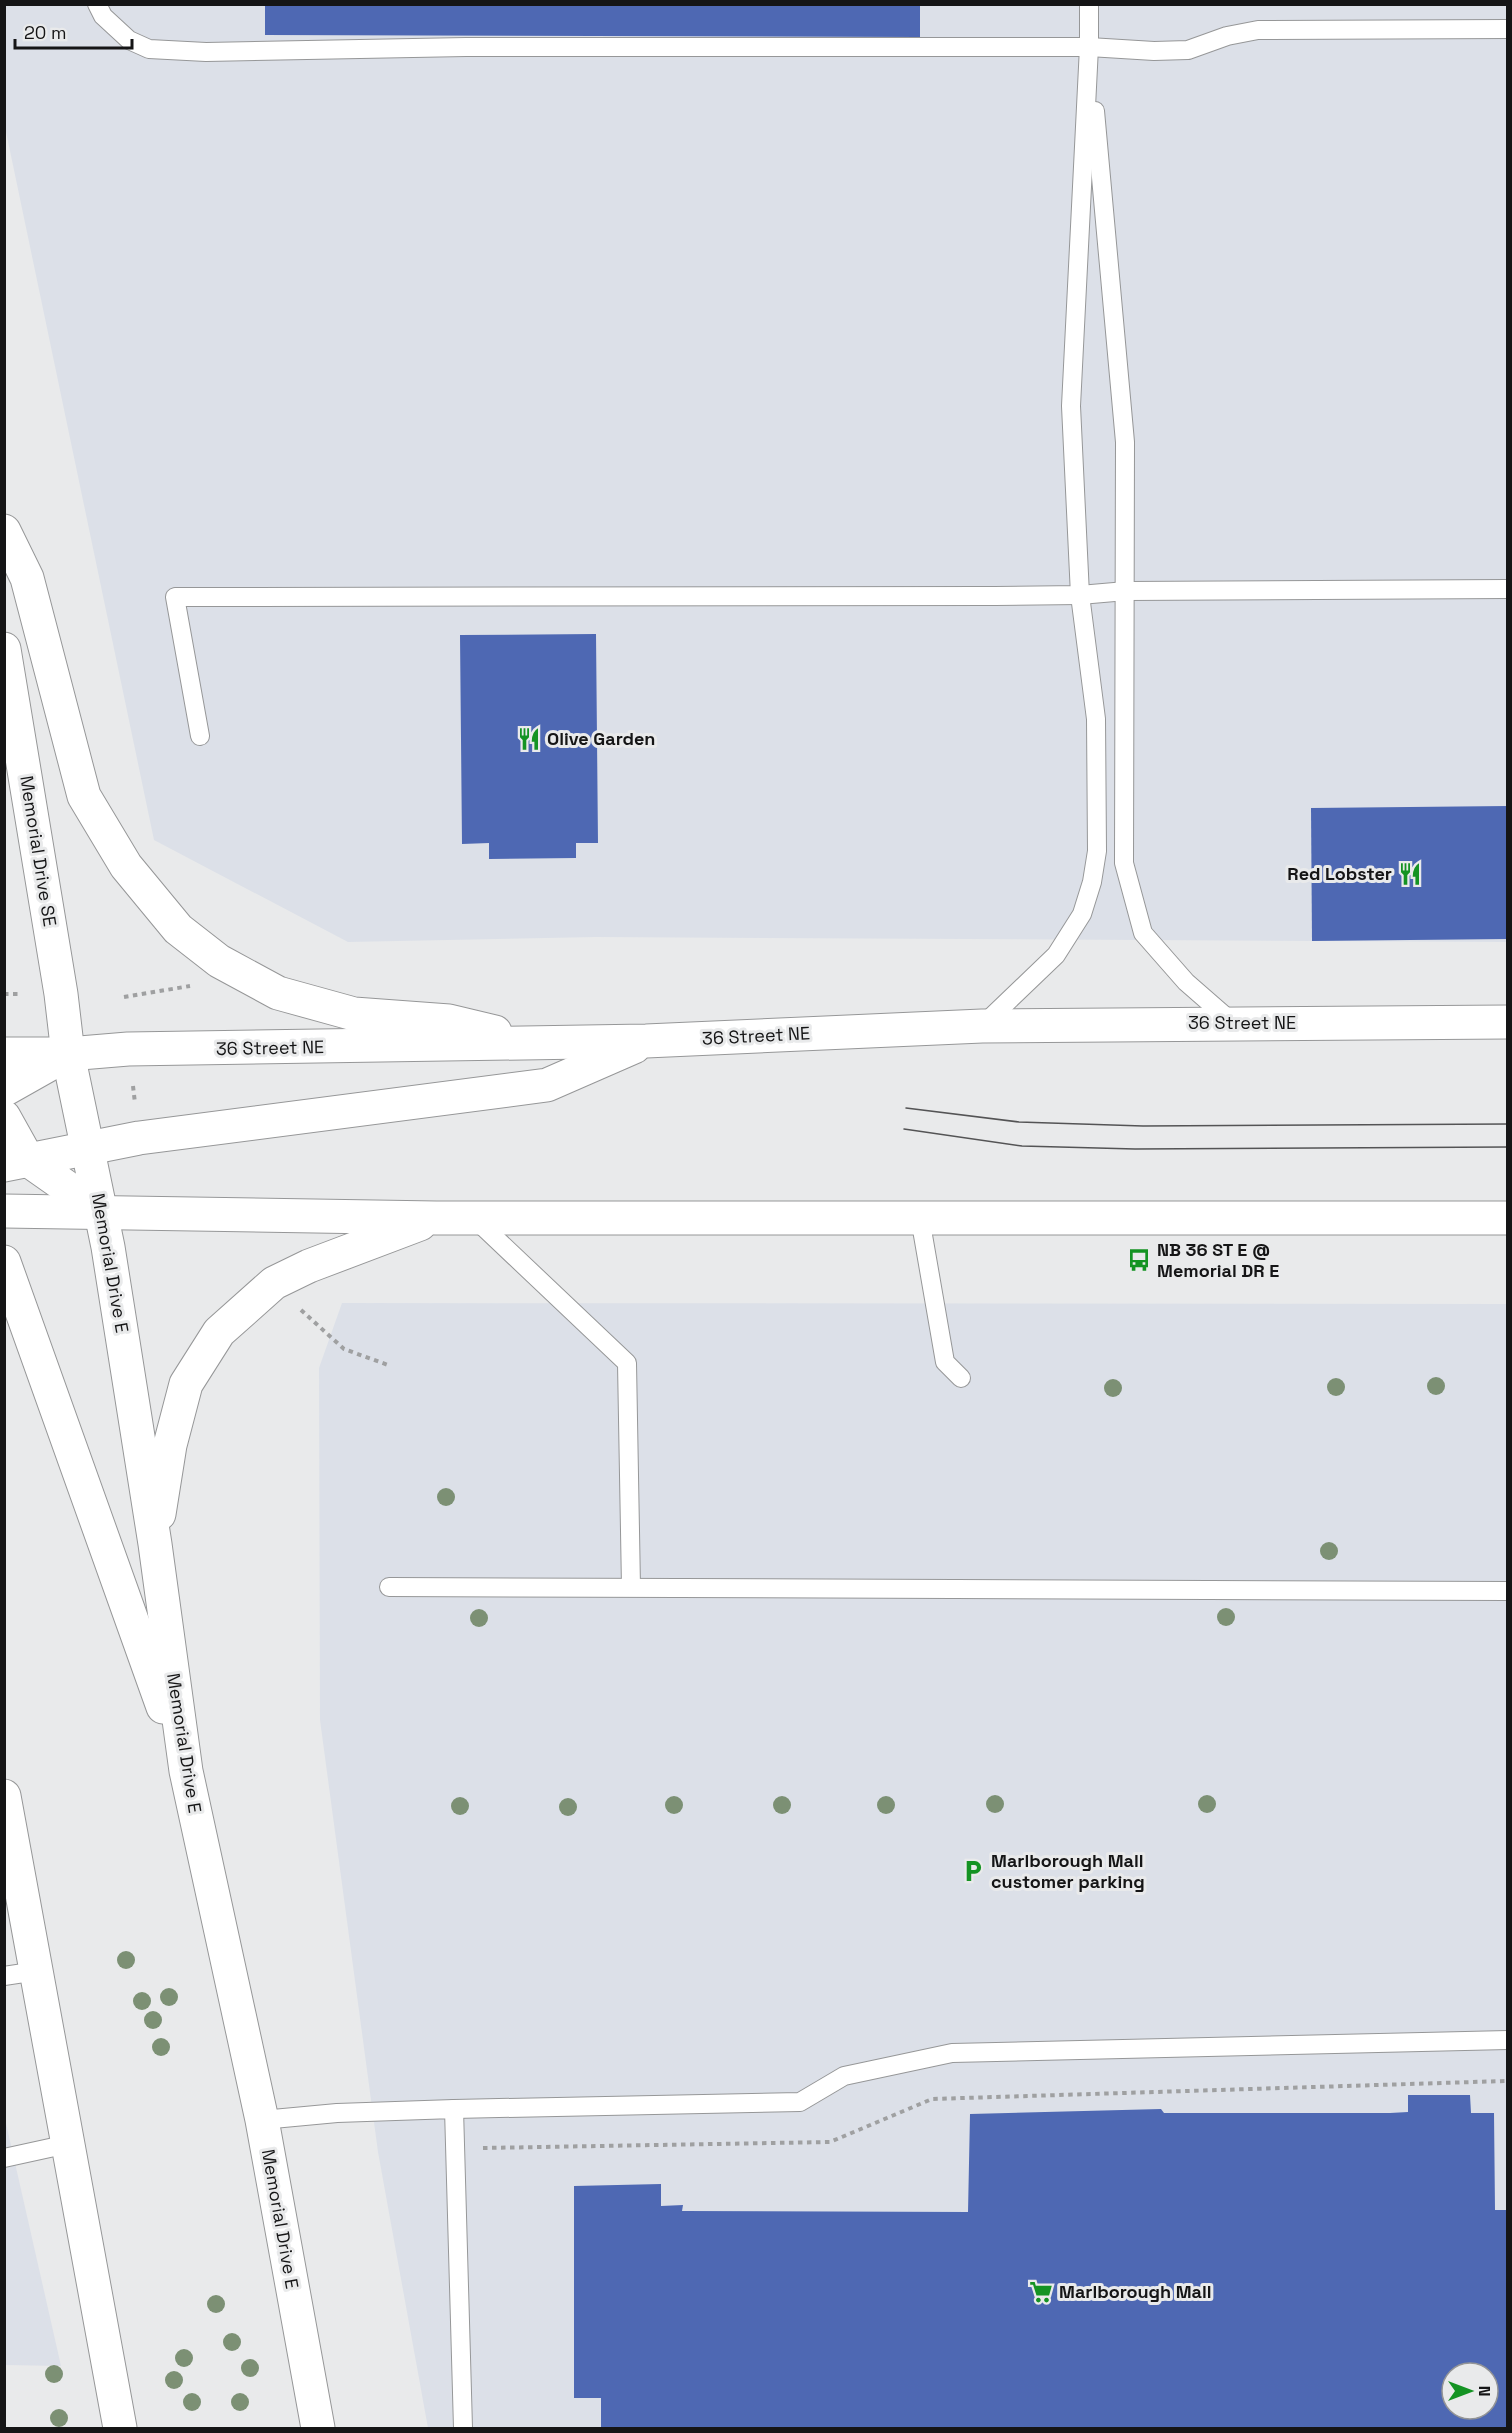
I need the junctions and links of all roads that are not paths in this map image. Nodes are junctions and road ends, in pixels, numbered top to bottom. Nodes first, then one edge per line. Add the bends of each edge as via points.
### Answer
1 (97, 4) edge
2 (1089, 4) edge
3 (1508, 29) edge
4 (1089, 47) junction
5 (4, 531) edge
6 (1508, 589) edge
7 (1126, 591) junction
8 (1080, 595) junction
9 (4, 649) edge
10 (200, 736) dead end
11 (1508, 1022) edge
12 (1234, 1023) junction
13 (982, 1026) junction
14 (646, 1041) junction
15 (544, 1043) junction
16 (4, 1054) edge
17 (68, 1054) junction
18 (4, 1090) edge
19 (4, 1117) edge
20 (88, 1148) junction
21 (16, 1163) edge
22 (4, 1211) edge
23 (102, 1212) junction
24 (435, 1218) junction
25 (474, 1218) junction
26 (920, 1218) junction
27 (1508, 1218) edge
28 (4, 1262) edge
29 (961, 1378) dead end
30 (155, 1544) junction
31 (389, 1587) dead end
32 (631, 1587) junction
33 (1508, 1591) edge
34 (186, 1771) junction
35 (4, 1796) edge
36 (13, 1885) edge
37 (37, 1971) junction
38 (4, 1976) edge
39 (1508, 2040) edge
40 (454, 2109) junction
41 (262, 2120) junction
42 (68, 2144) junction
43 (4, 2157) edge
44 (120, 2428) edge
45 (318, 2428) edge
46 (463, 2428) edge

1 - 4 lane via 103,16 129,40 149,49 206,52 466,47
2 - 4 lane
3 - 4 lane via 1258,30 1188,50
4 - 7 lane via 1125,442
4 - 8 lane via 1071,406
5 - 15 main road via 27,578 84,796 126,866 178,929 219,961 278,993 354,1014 449,1021
6 - 7 lane
7 - 8 lane
7 - 12 lane via 1124,863 1143,933 1186,982
8 - 10 lane via 175,597
8 - 13 lane via 1096,719 1097,851 1092,882 1082,914 1056,955
9 - 17 main road, Memorial Drive SE
11 - 12 main road, 36 Street NE
12 - 13 main road, 36 Street NE
13 - 14 main road, 36 Street NE
14 - 15 main road, 36 Street NE
14 - 20 main road via 548,1085
15 - 17 main road, 36 Street NE via 128,1049
16 - 17 main road, 36 Street NE
17 - 18 main road
17 - 20 main road, Memorial Drive E
19 - 21 main road
20 - 21 main road
20 - 23 main road, Memorial Drive E
21 - 23 main road
22 - 23 main road
23 - 24 main road
23 - 30 main road, Memorial Drive E
24 - 25 main road
24 - 30 main road via 274,1283 219,1332 186,1384 170,1445
25 - 26 main road
25 - 32 lane via 627,1363
26 - 27 main road
26 - 29 lane via 945,1362
28 - 34 main road
30 - 34 main road, Memorial Drive E
31 - 32 lane
32 - 33 lane
34 - 41 main road, Memorial Drive E
35 - 36 main road
36 - 37 main road
37 - 38 lane
37 - 42 main road
39 - 40 lane via 952,2052 844,2076 800,2102
40 - 41 lane
40 - 46 lane
41 - 45 main road, Memorial Drive E
42 - 43 lane
42 - 44 main road

